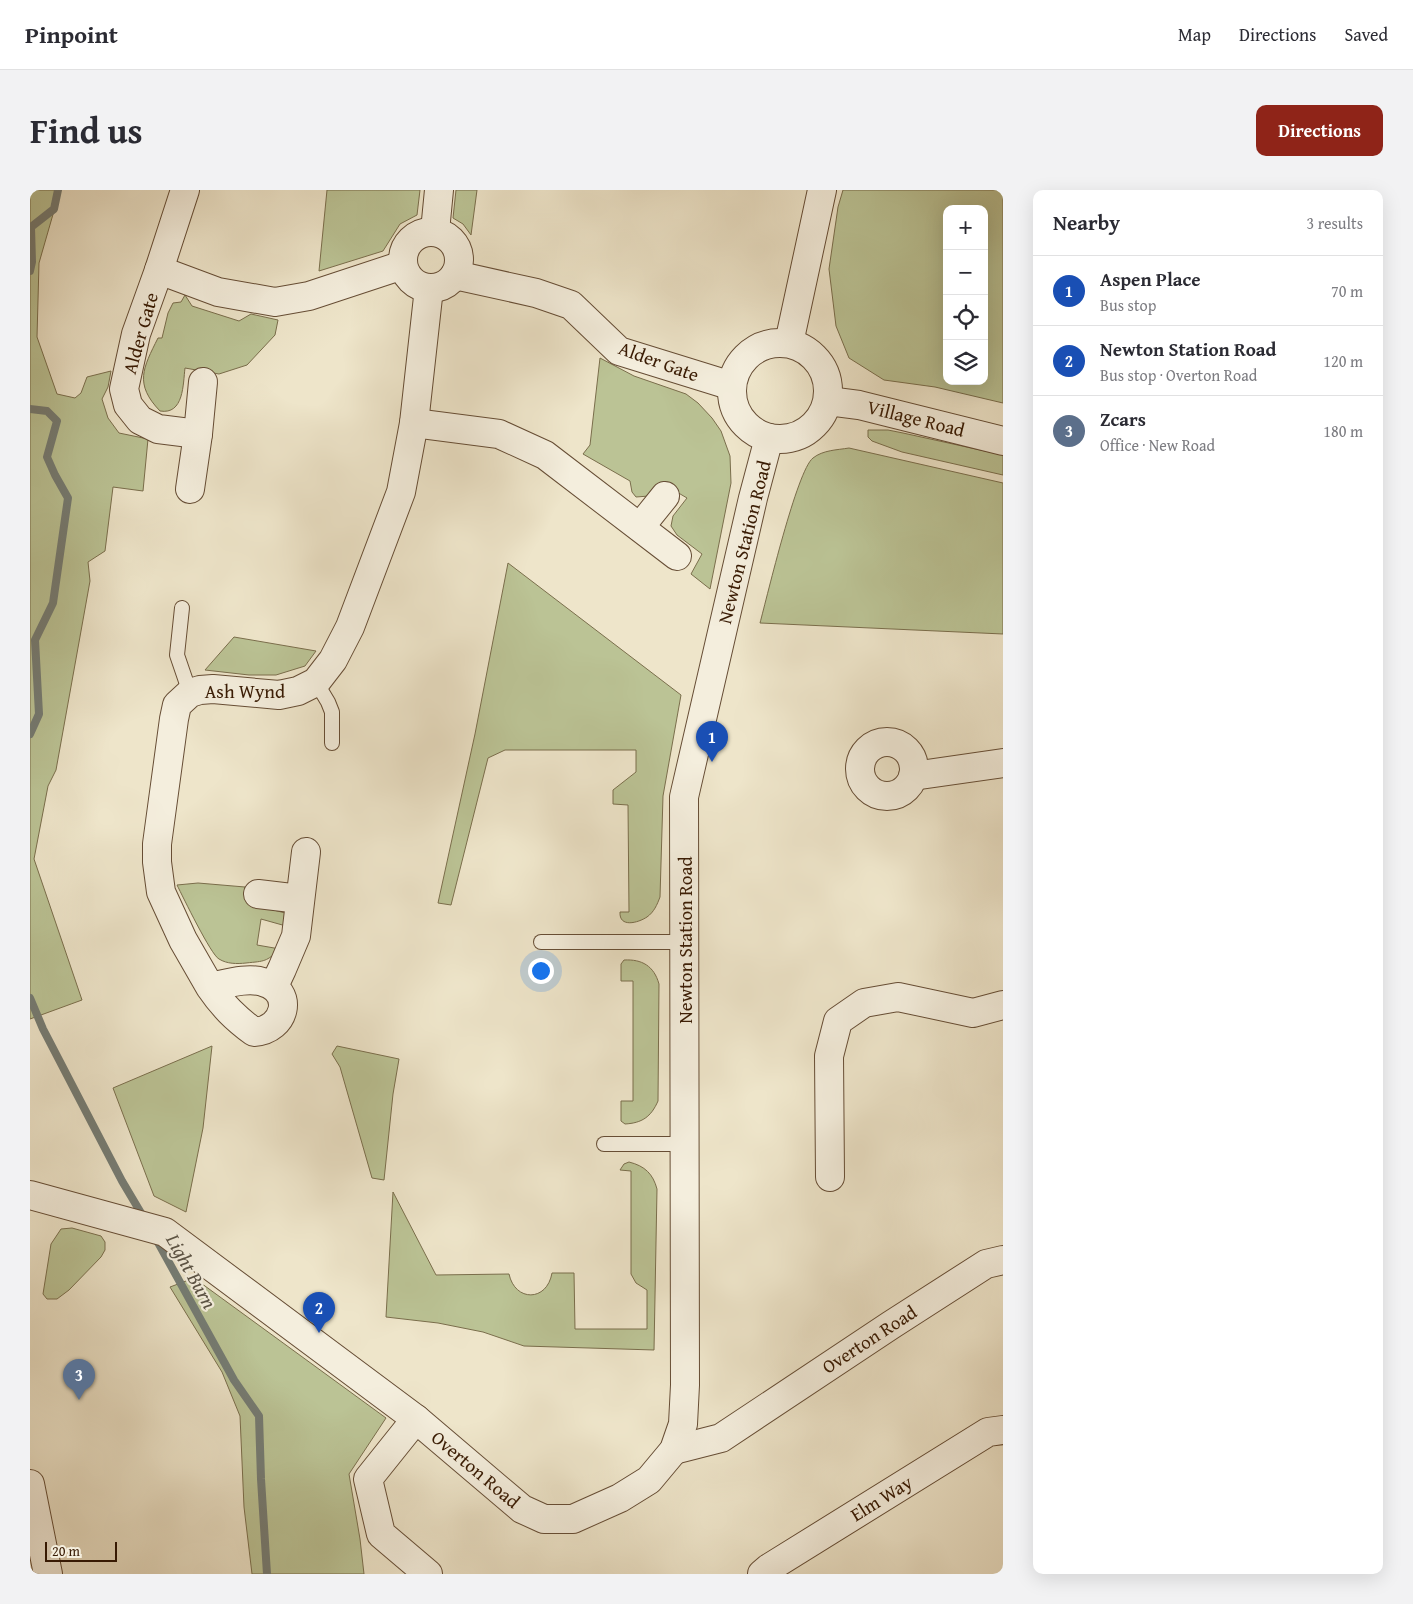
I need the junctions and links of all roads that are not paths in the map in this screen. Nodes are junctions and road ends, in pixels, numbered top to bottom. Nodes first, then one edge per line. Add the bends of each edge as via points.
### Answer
1 (185, 190) edge
2 (439, 190) edge
3 (822, 190) edge
4 (435, 231) junction
5 (403, 265) junction
6 (159, 270) junction
7 (455, 275) junction
8 (429, 288) junction
9 (789, 343) junction
10 (203, 382) dead end
11 (732, 386) junction
12 (828, 401) junction
13 (414, 423) junction
14 (198, 434) junction
15 (769, 438) junction
16 (1003, 440) edge
17 (190, 489) dead end
18 (665, 496) dead end
19 (640, 527) junction
20 (677, 556) dead end
21 (182, 608) dead end
22 (316, 682) junction
23 (190, 693) junction
24 (332, 743) dead end
25 (1003, 763) edge
26 (913, 776) dead end
27 (306, 852) dead end
28 (258, 894) dead end
29 (300, 900) junction
30 (541, 942) dead end
31 (684, 942) junction
32 (274, 986) junction
33 (210, 987) junction
34 (1003, 1005) edge
35 (604, 1144) dead end
36 (685, 1144) junction
37 (830, 1177) dead end
38 (30, 1195) edge
39 (1003, 1260) edge
40 (416, 1419) junction
41 (1003, 1430) edge
42 (674, 1450) junction
43 (30, 1484) edge
44 (48, 1574) edge
45 (428, 1574) edge
46 (762, 1574) edge

1 - 6 street, Alder Gate
2 - 4 street
3 - 9 street
4 - 5 street via 424,232 407,244
4 - 7 street via 451,240 457,248 459,257
5 - 6 street, Alder Gate via 309,296 275,302 218,292
5 - 8 street via 412,281
6 - 14 street, Alder Gate via 136,334 124,388 128,404 140,420 158,429
7 - 8 street via 444,285
7 - 11 street, Alder Gate via 536,293 572,305 619,351
8 - 13 street, Ash Wynd
9 - 11 street via 773,343 745,357 736,370
9 - 12 street via 804,348 825,371
10 - 14 street
11 - 15 street via 737,413 756,433
12 - 15 street via 815,425 804,433 781,439
12 - 16 street, Village Road via 859,404
13 - 19 street via 499,434 545,455
13 - 22 street, Ash Wynd via 401,492 374,564 350,627 333,660
14 - 17 street
15 - 31 street, Newton Station Road via 684,797
18 - 19 street
19 - 20 street
21 - 23 lane via 177,655
22 - 23 street, Ash Wynd via 298,691 279,695 213,690
22 - 24 lane via 332,712
23 - 33 street, Ash Wynd via 177,705 174,719 157,862 161,892
25 - 26 street
27 - 29 street
28 - 29 street
29 - 32 street via 296,936
30 - 31 lane
31 - 36 street, Newton Station Road
32 - 33 street via 246,980
32 - 33 street, Ash Wynd via 282,998 279,1020 268,1030 254,1032 228,1010
34 - 37 street via 973,1013 898,997 864,1003 838,1021 829,1056
35 - 36 lane
36 - 42 street, Newton Station Road via 685,1385 683,1424
38 - 40 street, Overton Road via 165,1232
39 - 42 street, Overton Road via 978,1269 721,1438
40 - 42 street, Overton Road via 522,1509 544,1519 573,1519 620,1498 649,1480
40 - 45 street via 368,1479 380,1534
41 - 46 street, Elm Way via 988,1432
43 - 44 street

